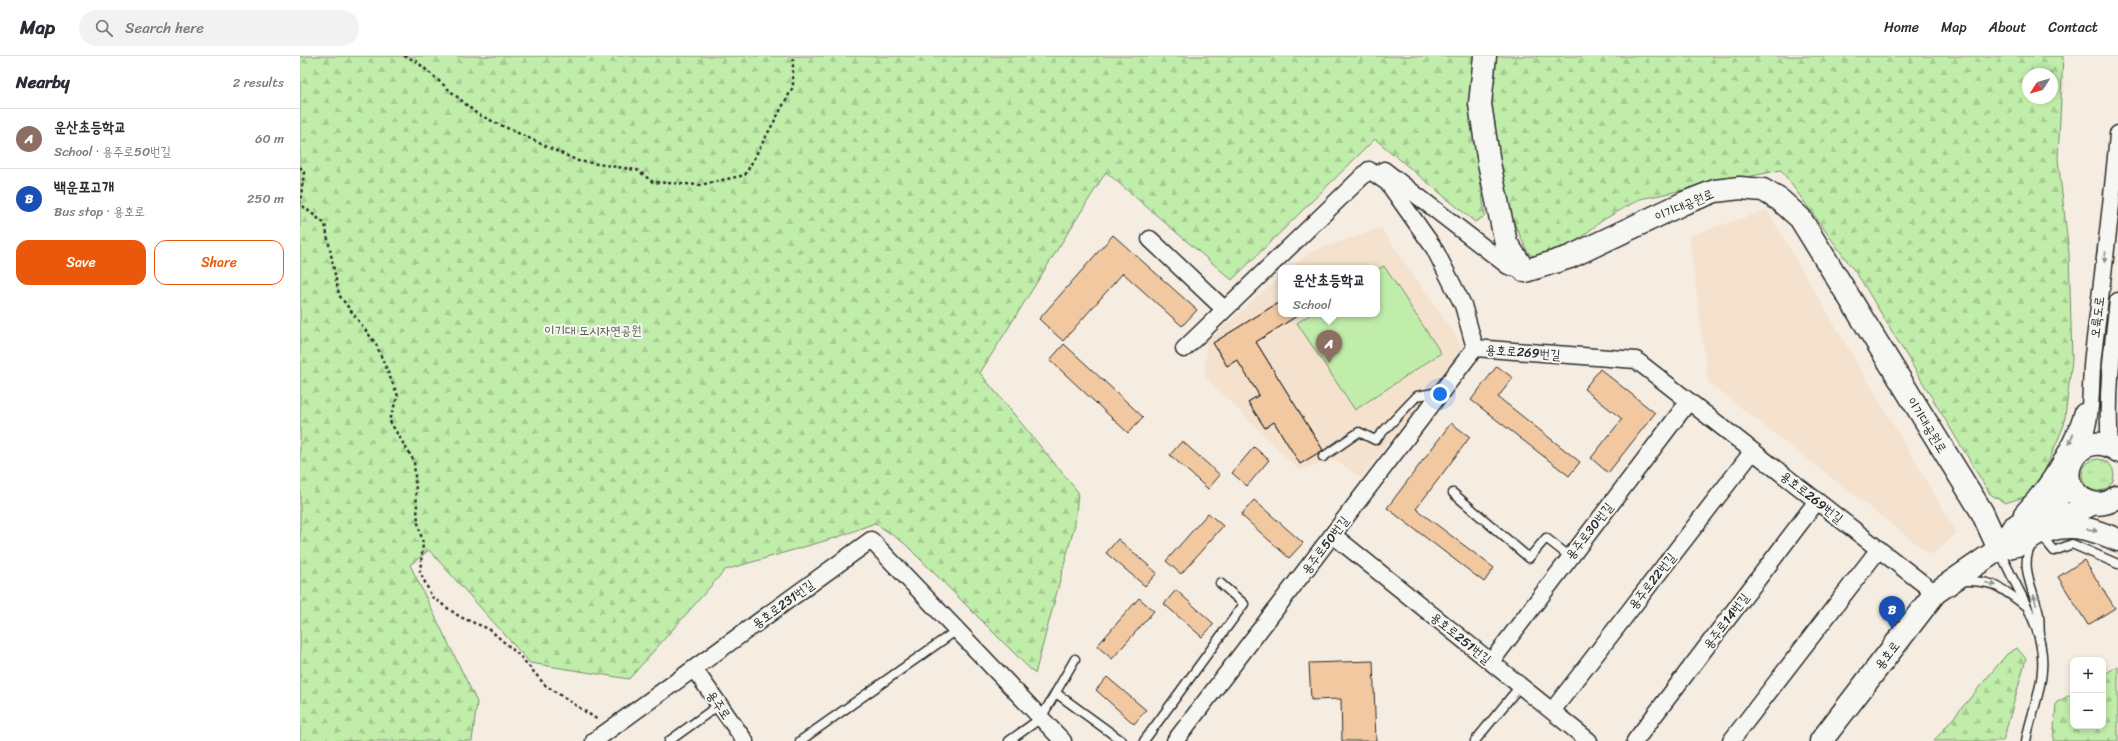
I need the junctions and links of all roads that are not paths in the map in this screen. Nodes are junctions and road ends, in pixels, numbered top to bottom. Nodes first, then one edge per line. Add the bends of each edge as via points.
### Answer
1 (1485, 56) edge
2 (2118, 134) edge
3 (1369, 170) junction
4 (1150, 239) dead end
5 (1525, 271) junction
6 (2118, 301) edge
7 (1224, 309) junction
8 (1475, 348) junction
9 (1184, 349) dead end
10 (2110, 366) junction
11 (2091, 375) junction
12 (1442, 391) junction
13 (2118, 396) edge
14 (1689, 401) junction
15 (2115, 447) edge
16 (1753, 451) junction
17 (1323, 457) dead end
18 (2070, 466) junction
19 (1453, 493) dead end
20 (1817, 501) junction
21 (2108, 505) edge
22 (2012, 528) junction
23 (2040, 533) junction
24 (1333, 535) junction
25 (2118, 540) edge
26 (1879, 549) junction
27 (1999, 549) junction
28 (1569, 556) junction
29 (2118, 564) edge
30 (1953, 581) junction
31 (1220, 584) dead end
32 (1935, 594) junction
33 (2026, 606) junction
34 (957, 630) junction
35 (2040, 638) junction
36 (1076, 659) dead end
37 (1490, 662) junction
38 (694, 669) junction
39 (1520, 686) junction
40 (1056, 694) junction
41 (719, 705) junction
42 (1552, 711) junction
43 (1041, 718) junction
44 (594, 741) edge
45 (669, 741) edge
46 (745, 741) edge
47 (800, 741) edge
48 (1009, 741) edge
49 (1063, 741) edge
50 (1122, 741) edge
51 (1144, 741) edge
52 (1175, 741) edge
53 (1475, 741) edge
54 (1588, 741) edge
55 (1635, 741) edge
56 (1731, 741) edge
57 (1821, 741) edge
58 (2026, 741) edge

1 - 5 street via 1480,104 1489,163 1506,243
2 -> 11 street, 오륙도로
3 - 5 street via 1382,169 1508,266
3 - 7 street
3 - 8 street, 용호로269번길 via 1388,183 1434,248 1463,305
4 - 7 street
5 - 27 street, 이기대공원로 via 1570,257 1715,191 1740,188 1763,190 1780,200 1800,218 1982,512
6 - 10 street, 오륙도로
7 - 9 street
8 - 12 street, 용주로50번길
8 - 14 street, 용호로269번길 via 1636,360
10 - 13 street via 2113,390
10 - 15 street, 오륙도로 via 2108,416
11 - 18 street via 2087,430
11 -> 22 street via 2083,414 2055,472
12 - 17 lane via 1417,396 1375,440 1359,432
12 - 24 street, 용주로50번길
14 - 16 street, 용호로269번길
14 - 28 street, 용주로30번길
15 - 18 street via 2101,444 2089,446 2078,452
16 - 20 street, 용호로269번길
16 - 42 street, 용주로22번길
18 - 21 street via 2070,483 2074,493 2082,500
18 - 22 street via 2061,494
19 - 28 lane via 1529,558 1546,538
20 - 26 street, 용호로269번길
20 - 55 street, 용주로14번길
21 - 23 street via 2056,521
22 - 27 street
23 -> 25 street via 2058,527 2074,526 2097,531
23 - 27 street via 2021,544
23 - 29 lane via 2054,550 2072,544
35 -> 23 lane via 2039,616 2026,566 2027,552
24 - 37 street, 용호로251번길
24 - 52 street, 용주로50번길
26 - 32 street, 용호로269번길
26 - 56 street
27 - 30 street, 용호로
27 - 33 lane via 2009,575
28 - 37 street, 용주로30번길
30 - 32 street, 용호로
30 -> 33 lane via 1975,581 1996,585
31 - 51 lane via 1244,604
32 - 57 street, 용호로
33 - 35 lane
34 - 38 street, 용호로231번길 via 871,540
34 - 43 street, 용호로231번길
34 - 47 lane
35 - 58 lane via 2043,652 2042,671
36 - 40 lane
37 - 39 street, 용호로251번길
38 - 41 street, 용주로
38 - 44 street, 용호로231번길
39 - 42 street, 용호로251번길
39 - 53 lane
40 - 43 lane
40 - 50 lane
41 - 45 lane
41 - 46 street, 용주로
42 - 54 street, 용호로251번길
43 - 48 lane
43 - 49 street, 용호로231번길

